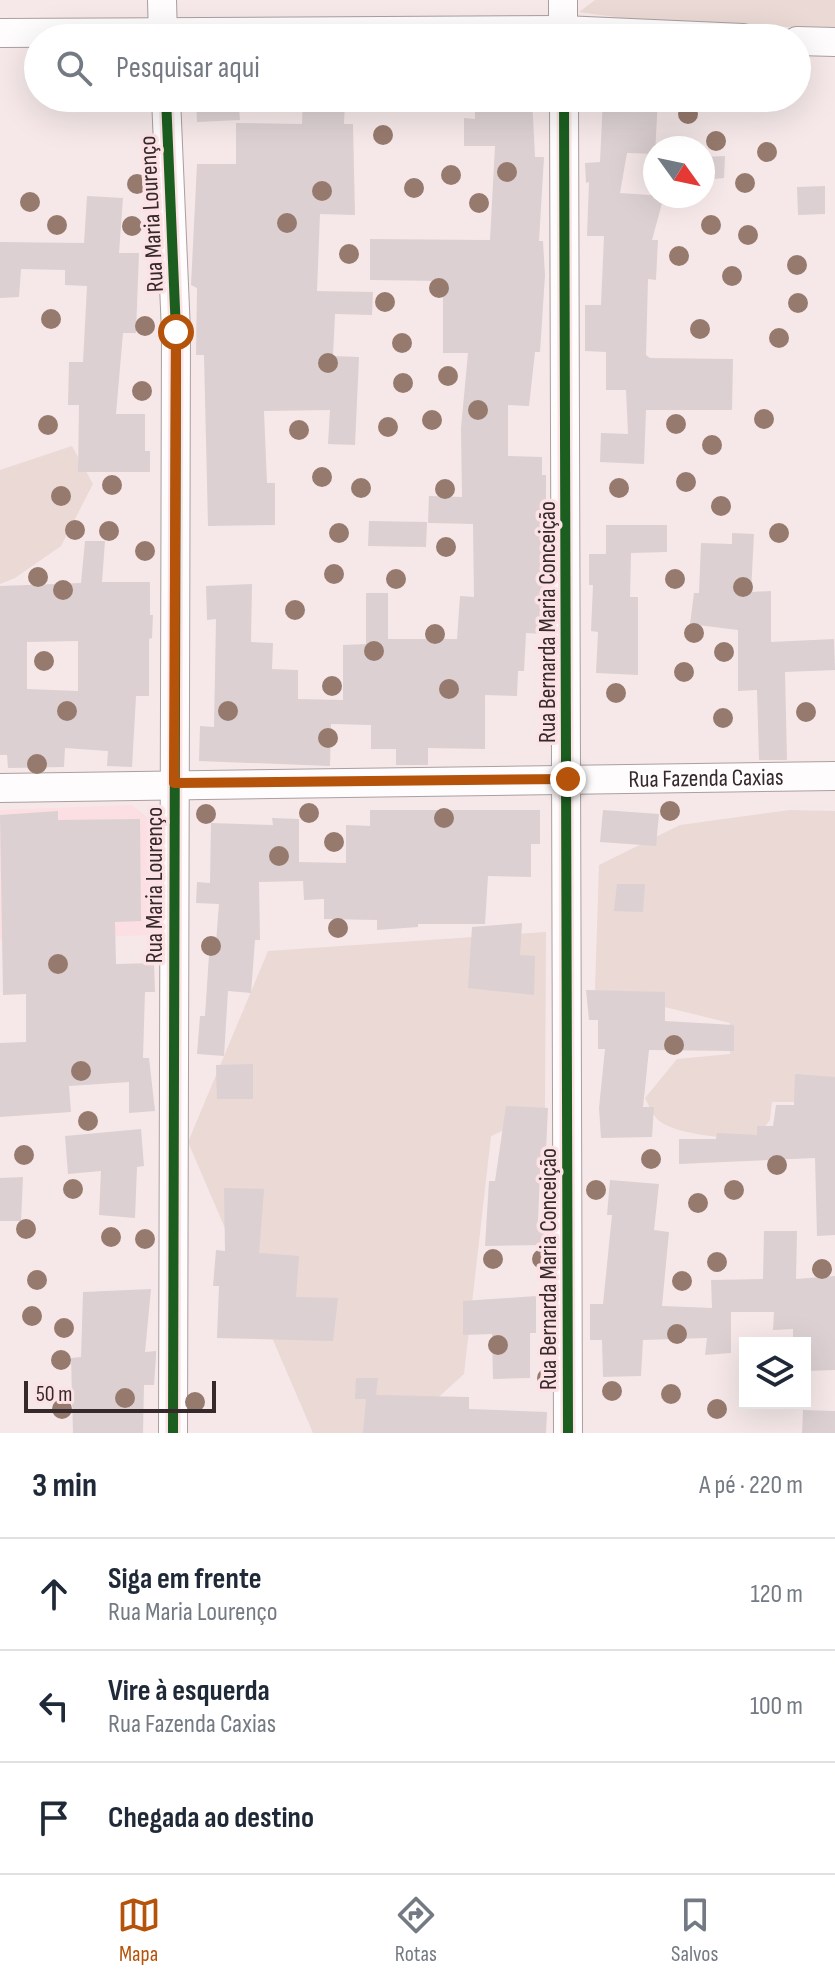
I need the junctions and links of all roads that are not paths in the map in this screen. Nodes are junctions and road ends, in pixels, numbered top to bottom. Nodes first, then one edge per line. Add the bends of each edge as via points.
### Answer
1 (162, 0) edge
2 (563, 0) edge
3 (163, 24) edge
4 (563, 24) edge
5 (0, 33) edge
6 (24, 33) edge
7 (811, 41) edge
8 (835, 42) edge
9 (167, 112) edge
10 (564, 112) edge
11 (835, 776) edge
12 (568, 779) junction
13 (174, 783) junction
14 (0, 788) edge
15 (173, 1433) edge
16 (568, 1433) edge

1 - 3 street
2 - 4 street
5 - 6 street
7 - 8 street
9 - 13 street, Rua Maria Lourenço via 176,332
10 - 12 street, Rua Bernarda Maria Conceição
11 - 12 street, Rua Fazenda Caxias
12 - 13 street, Rua Fazenda Caxias
12 - 16 street, Rua Bernarda Maria Conceição
13 - 14 street, Rua Fazenda Caxias
13 - 15 street, Rua Maria Lourenço

